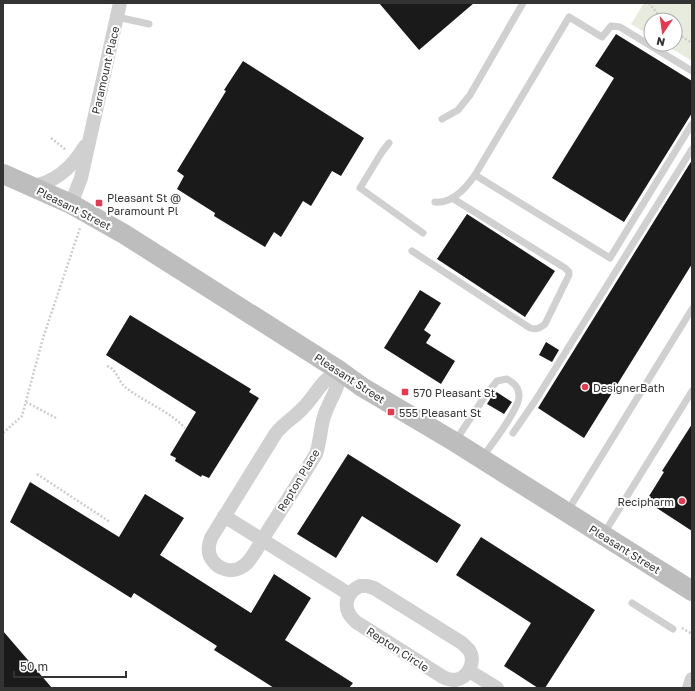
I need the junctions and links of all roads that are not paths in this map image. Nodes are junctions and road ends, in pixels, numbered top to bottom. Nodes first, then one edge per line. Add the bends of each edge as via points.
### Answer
1 (120, 3) edge
2 (523, 3) edge
3 (117, 17) junction
4 (149, 24) dead end
5 (692, 71) edge
6 (442, 119) dead end
7 (692, 124) edge
8 (90, 137) junction
9 (389, 143) dead end
10 (692, 149) edge
11 (3, 174) edge
12 (475, 175) junction
13 (31, 186) junction
14 (452, 198) junction
15 (435, 202) dead end
16 (79, 209) junction
17 (423, 233) dead end
18 (412, 251) dead end
19 (692, 309) edge
20 (340, 371) junction
21 (692, 391) edge
22 (513, 432) dead end
23 (455, 442) junction
24 (482, 459) junction
25 (567, 512) junction
26 (224, 516) junction
27 (603, 535) junction
28 (262, 539) junction
29 (692, 591) edge
30 (350, 594) junction
31 (632, 603) dead end
32 (673, 629) dead end
33 (469, 671) junction
34 (692, 679) edge
35 (497, 688) edge
36 (689, 688) edge

1 - 3 street, Paramount Place
2 - 6 lane via 470,95 458,110
3 - 4 lane
3 - 8 street, Paramount Place
5 - 12 lane via 620,27 611,26 602,37 569,17
7 - 12 lane via 610,258
8 - 13 street, Paramount Place via 66,170 50,181
8 - 16 street, Paramount Place via 81,178
9 - 17 lane via 360,188
10 - 22 lane via 535,401
11 - 13 street, Pleasant Street
12 - 14 lane via 460,193
13 - 16 street, Pleasant Street
14 - 15 lane via 444,202
14 - 18 lane via 569,272 570,275 545,324 540,328 530,328
16 - 20 street, Pleasant Street via 166,260
19 - 25 lane
20 - 23 street, Pleasant Street via 362,387
20 - 26 street, Repton Place via 326,379 302,409 276,433
20 - 28 street, Repton Place via 340,380 323,421 316,454
21 - 27 lane
23 - 24 street, Pleasant Street
23 - 24 lane via 487,392 497,381 507,379 516,385 519,396 517,406
24 - 25 street, Pleasant Street
25 - 27 street, Pleasant Street
26 - 28 street
26 - 28 street, Repton Place via 208,545 212,560 217,566 228,570 241,568 248,562
27 - 29 street, Pleasant Street
28 - 30 street
30 - 33 street via 360,586 374,588 462,643 472,657
30 - 33 street, Repton Circle via 347,610 356,622 449,680 456,680
31 - 32 lane
33 - 35 street
34 - 36 street

